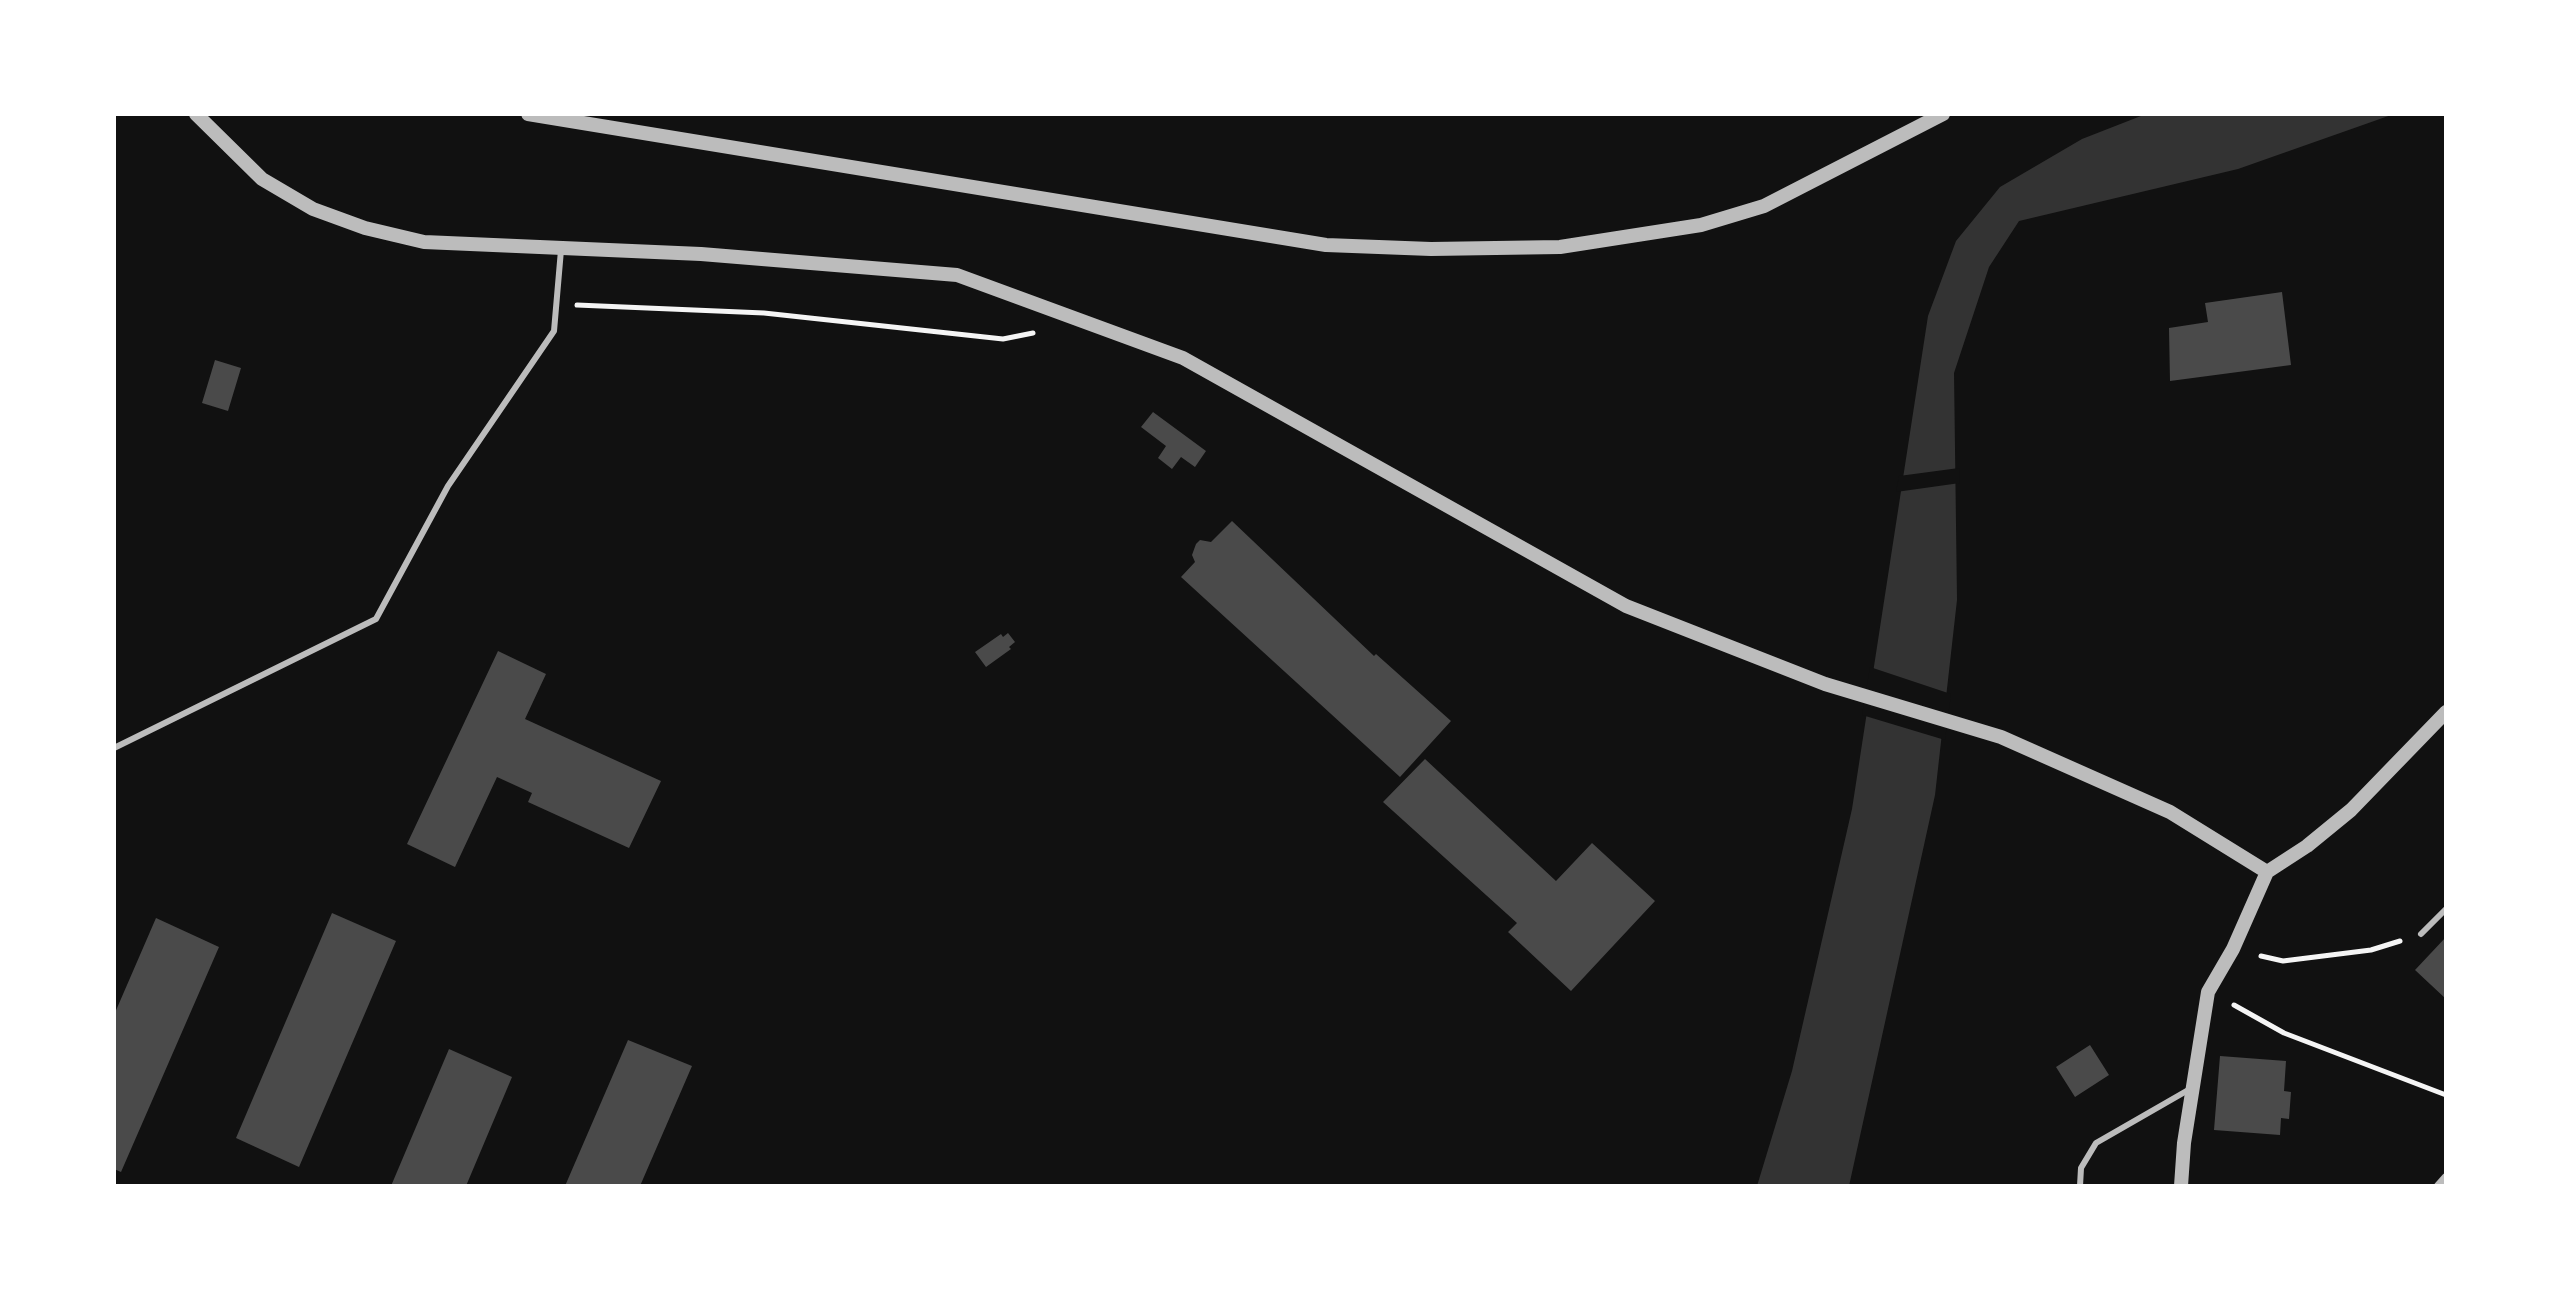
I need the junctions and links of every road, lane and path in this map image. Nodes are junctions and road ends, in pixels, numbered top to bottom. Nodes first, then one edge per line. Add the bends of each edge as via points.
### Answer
1 (196, 114) edge
2 (528, 114) edge
3 (1943, 114) edge
4 (561, 248) junction
5 (556, 305) junction
6 (1089, 323) junction
7 (2446, 712) edge
8 (114, 748) edge
9 (2267, 872) junction
10 (2446, 909) edge
11 (2421, 934) joint
12 (2233, 949) junction
13 (2208, 992) junction
14 (2193, 1087) junction
15 (2446, 1095) edge
16 (2446, 1177) edge
17 (2080, 1186) edge
18 (2181, 1186) edge
19 (2438, 1186) edge

1 - 4 street via 262,179 313,209 409,239
2 - 3 street via 1326,245 1431,249 1560,247 1701,225 1764,206
4 - 5 lane
4 - 6 street via 957,275
5 - 6 path via 764,313 1003,339
5 - 8 lane via 554,331 448,486 376,619
6 - 9 street via 1183,358 1626,606 1825,684 2001,737 2170,812
7 - 9 street via 2351,810
9 - 12 street
10 - 11 lane
11 - 12 path via 2371,950 2283,961
12 - 13 street
13 - 14 street
13 - 15 path via 2284,1033
14 - 17 lane via 2096,1143 2081,1168
14 - 18 street
16 - 19 street

